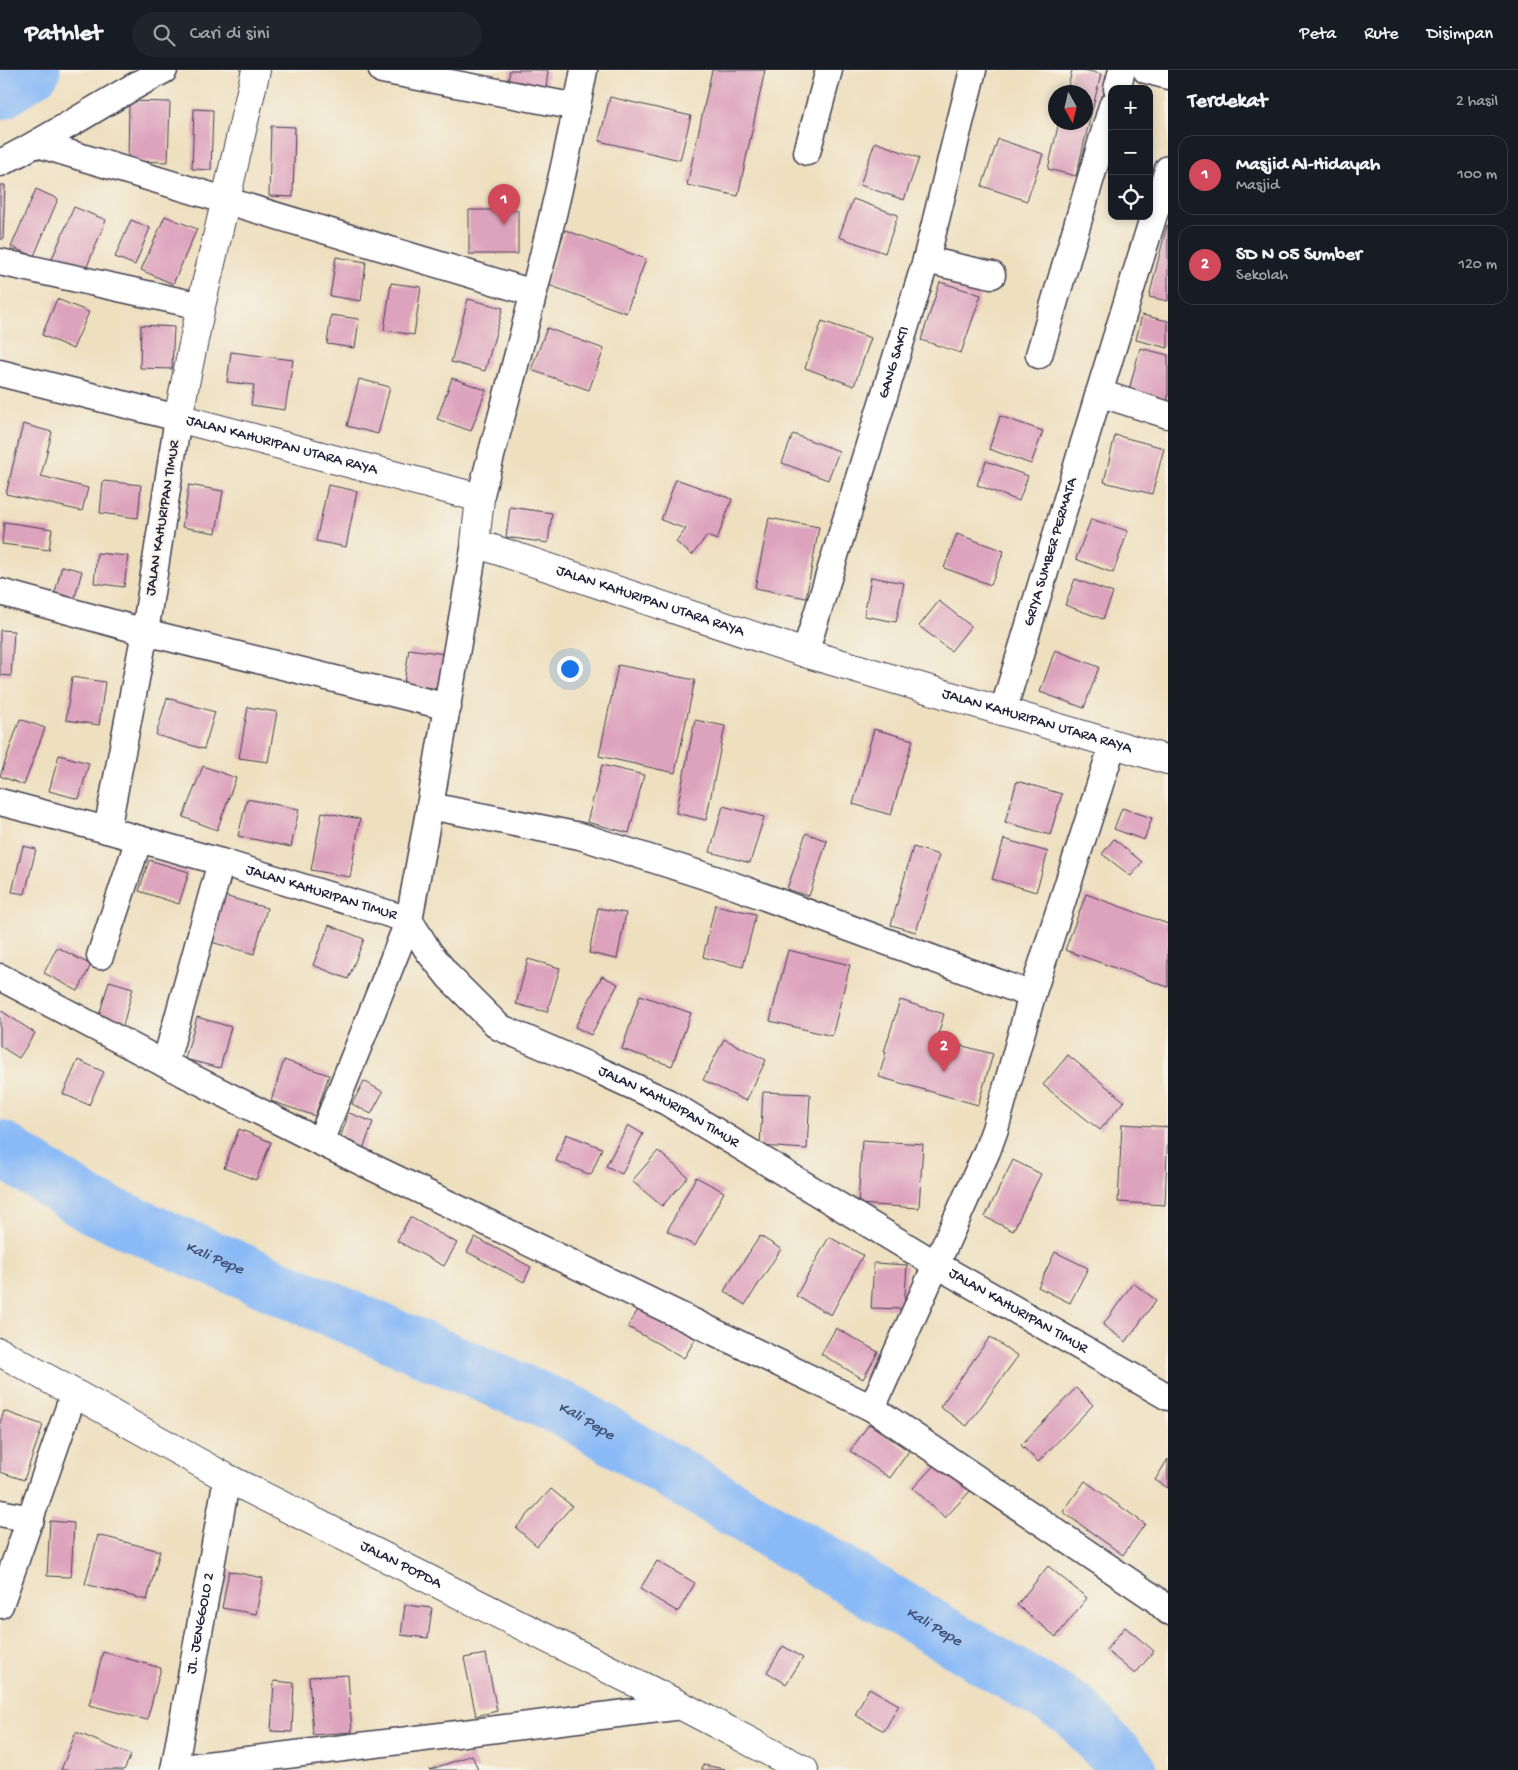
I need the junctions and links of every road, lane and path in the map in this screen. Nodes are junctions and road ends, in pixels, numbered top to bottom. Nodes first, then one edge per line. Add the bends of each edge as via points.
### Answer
1 (164, 70) edge
2 (256, 70) edge
3 (382, 70) edge
4 (584, 70) edge
5 (829, 70) edge
6 (973, 70) edge
7 (1122, 70) edge
8 (1146, 70) edge
9 (1168, 76) edge
10 (1118, 85) edge
11 (577, 108) junction
12 (1108, 120) edge
13 (38, 144) junction
14 (807, 152) dead end
15 (0, 163) edge
16 (1168, 169) edge
17 (225, 200) junction
18 (926, 260) junction
19 (0, 262) edge
20 (992, 275) dead end
21 (534, 293) junction
22 (201, 306) junction
23 (1039, 355) dead end
24 (0, 373) edge
25 (1098, 393) junction
26 (1168, 415) edge
27 (178, 418) junction
28 (480, 498) junction
29 (475, 543) junction
30 (0, 592) edge
31 (145, 632) junction
32 (805, 653) junction
33 (448, 707) junction
34 (1003, 712) junction
35 (1113, 744) junction
36 (1168, 760) edge
37 (0, 802) edge
38 (430, 806) junction
39 (107, 830) junction
40 (139, 839) junction
41 (220, 862) junction
42 (409, 920) junction
43 (100, 956) dead end
44 (0, 977) edge
45 (1032, 995) junction
46 (165, 1064) junction
47 (320, 1142) junction
48 (938, 1265) junction
49 (0, 1352) edge
50 (74, 1393) junction
51 (1168, 1397) edge
52 (872, 1408) junction
53 (227, 1478) junction
54 (0, 1512) edge
55 (31, 1519) junction
56 (0, 1606) edge
57 (1168, 1610) edge
58 (682, 1706) junction
59 (174, 1769) edge
60 (804, 1770) edge

1 - 13 street
2 - 17 street, JALAN KAHURIPAN TIMUR
3 - 11 street
4 - 11 street
5 - 14 street
6 - 18 street, GANG SAKTI
7 - 10 street
8 - 9 street
11 - 21 street
12 - 23 street
13 - 15 street
13 - 17 street
16 - 25 street, GRIYA SUMBER PERMATA
17 - 21 street
17 - 22 street, JALAN KAHURIPAN TIMUR
18 - 20 street
18 - 32 street, GANG SAKTI
19 - 22 street
21 - 28 street
22 - 27 street, JALAN KAHURIPAN TIMUR
24 - 27 street
25 - 26 street
25 - 34 street, GRIYA SUMBER PERMATA
27 - 28 street, JALAN KAHURIPAN UTARA RAYA
27 - 31 street, JALAN KAHURIPAN TIMUR
28 - 29 street
29 - 32 street, JALAN KAHURIPAN UTARA RAYA
29 - 33 street
30 - 31 street
31 - 33 street
31 - 39 street, JALAN KAHURIPAN TIMUR
32 - 34 street, JALAN KAHURIPAN UTARA RAYA
33 - 38 street
34 - 35 street, JALAN KAHURIPAN UTARA RAYA
35 - 36 street, JALAN KAHURIPAN UTARA RAYA
35 - 45 street
37 - 39 street
38 - 42 street
38 - 45 street via 580,836 724,882
39 - 40 street, JALAN KAHURIPAN TIMUR
40 - 41 street, JALAN KAHURIPAN TIMUR
40 - 43 street
41 - 42 street, JALAN KAHURIPAN TIMUR
41 - 46 street
42 - 47 street
42 - 48 street, JALAN KAHURIPAN TIMUR via 449,977 499,1027 667,1102
44 - 46 street
45 - 48 street via 995,1129
46 - 47 street
47 - 52 street
48 - 51 street, JALAN KAHURIPAN TIMUR
48 - 52 street
49 - 50 street, JALAN POPDA
50 - 53 street, JALAN POPDA
50 - 55 street
52 - 57 street
53 - 58 street, JALAN POPDA
53 - 59 street, JL. JENGGOLO 2
54 - 55 street
55 - 56 street
58 - 59 street
58 - 60 street, JALAN POPDA

